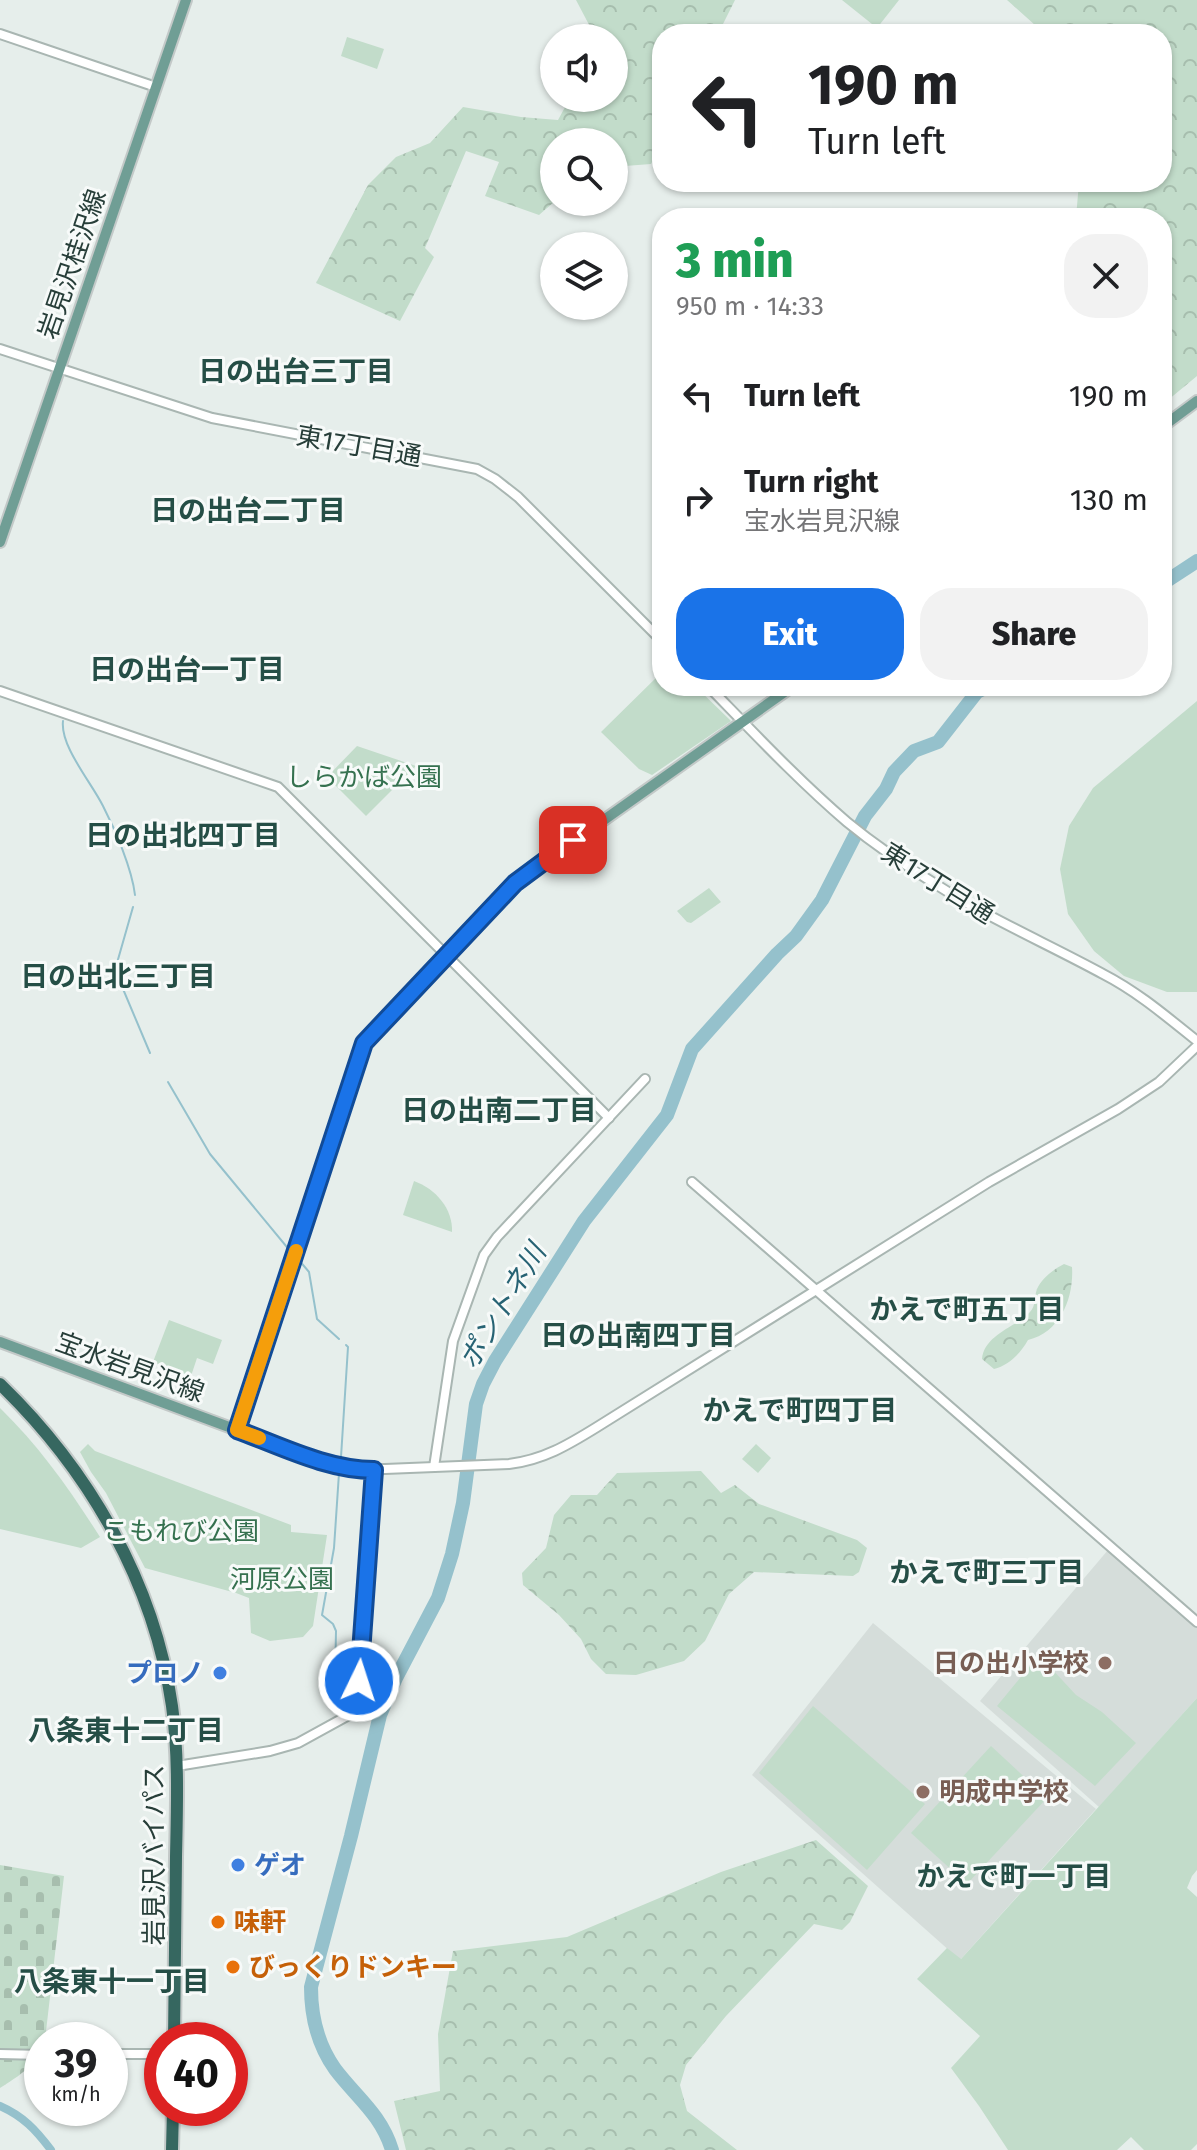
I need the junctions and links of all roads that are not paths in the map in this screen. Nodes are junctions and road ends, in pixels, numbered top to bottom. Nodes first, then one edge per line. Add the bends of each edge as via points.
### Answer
1 (186, 0) edge
2 (0, 34) edge
3 (156, 87) junction
4 (0, 349) edge
5 (60, 367) junction
6 (1197, 401) edge
7 (1172, 420) edge
8 (0, 542) edge
9 (652, 631) edge
10 (0, 691) edge
11 (718, 696) edge
12 (779, 696) edge
13 (743, 721) junction
14 (446, 955) junction
15 (1197, 1044) edge
16 (645, 1079) dead end
17 (609, 1118) junction
18 (692, 1182) dead end
19 (816, 1290) junction
20 (0, 1342) edge
21 (0, 1384) edge
22 (237, 1430) junction
23 (434, 1467) junction
24 (374, 1470) junction
25 (1197, 1622) edge
26 (177, 1766) junction
27 (174, 2022) edge
28 (0, 2054) edge
29 (24, 2055) edge
30 (173, 2126) edge
31 (172, 2150) edge

1 - 3 main road, 岩見沢桂沢線
2 - 3 street
3 - 5 main road, 岩見沢桂沢線
4 - 5 street, 東17丁目通
5 - 8 main road, 岩見沢桂沢線
5 - 9 street, 東17丁目通 via 212,418 477,469 515,494
6 - 7 main road
10 - 14 street via 278,787
11 - 13 street, 東17丁目通
12 - 13 main road
13 - 14 main road via 529,871
13 - 15 street, 東17丁目通 via 878,846 1004,925 1148,1001
14 - 17 street
14 - 22 main road via 364,1043
15 - 19 street via 1159,1082 1130,1101
16 - 17 street
17 - 23 street via 487,1250 453,1341
18 - 19 street
19 - 23 street via 559,1450 523,1462
19 - 25 street
20 - 22 main road, 宝水岩見沢線
21 - 26 highway, 岩見沢バイパス via 76,1471 127,1559 163,1662
22 - 24 street via 334,1465
23 - 24 street
24 - 26 street via 353,1711 285,1748
26 - 27 highway, 岩見沢バイパス
28 - 29 street
30 - 31 highway

